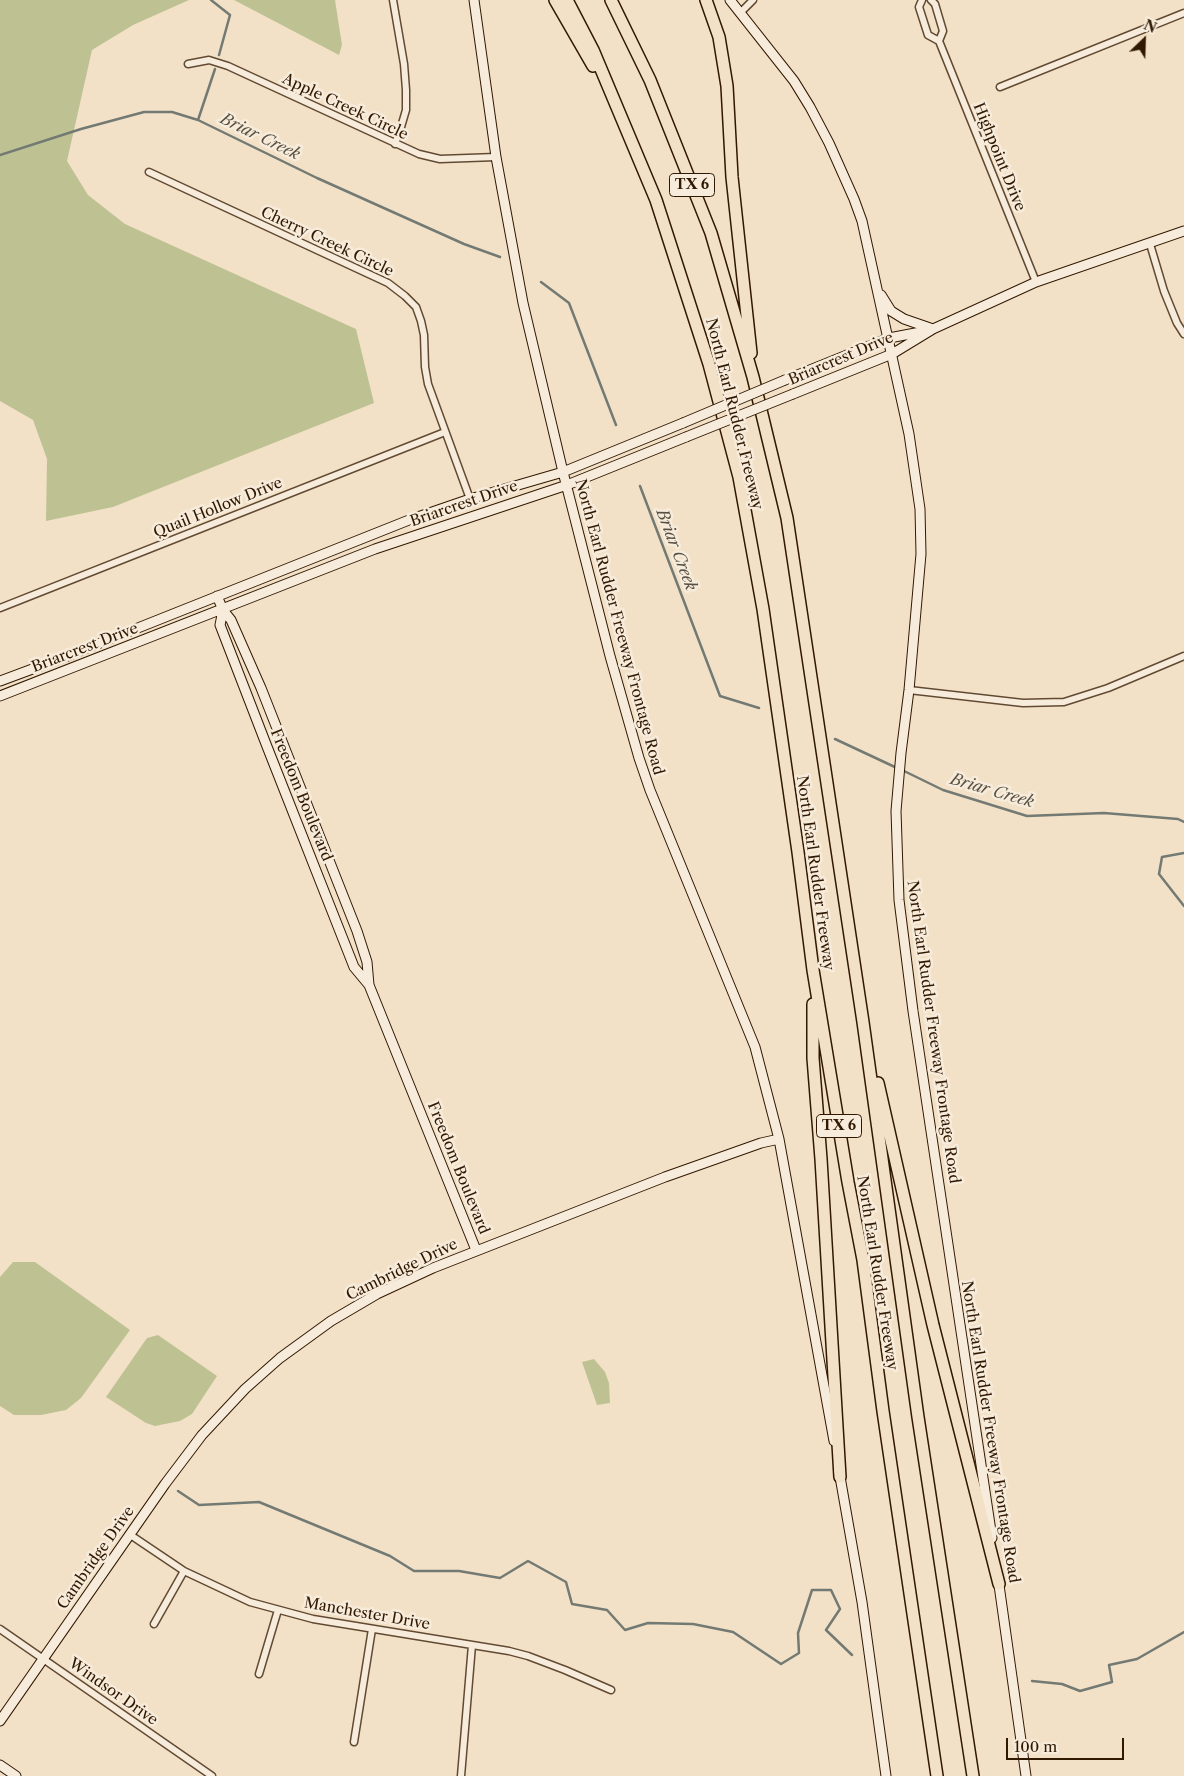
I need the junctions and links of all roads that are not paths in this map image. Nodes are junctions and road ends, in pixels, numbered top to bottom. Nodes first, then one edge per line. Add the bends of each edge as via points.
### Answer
1 (393, 0) edge
2 (474, 0) edge
3 (555, 0) edge
4 (567, 0) edge
5 (611, 0) edge
6 (706, 0) edge
7 (730, 0) edge
8 (753, 0) edge
9 (922, 0) edge
10 (931, 0) edge
11 (741, 12) junction
12 (1184, 13) edge
13 (939, 41) junction
14 (188, 64) dead end
15 (1000, 87) dead end
16 (623, 120) junction
17 (395, 144) junction
18 (496, 157) junction
19 (149, 172) dead end
20 (1184, 231) edge
21 (1150, 244) junction
22 (1036, 282) junction
23 (878, 289) junction
24 (933, 329) junction
25 (1184, 334) edge
26 (889, 338) junction
27 (892, 354) junction
28 (753, 377) junction
29 (445, 432) junction
30 (563, 472) junction
31 (567, 485) junction
32 (470, 499) junction
33 (217, 596) junction
34 (0, 608) edge
35 (223, 610) junction
36 (1184, 656) edge
37 (0, 681) edge
38 (909, 690) junction
39 (0, 696) edge
40 (280, 738) junction
41 (266, 744) junction
42 (306, 803) junction
43 (292, 809) junction
44 (336, 879) junction
45 (322, 884) junction
46 (813, 970) junction
47 (369, 985) junction
48 (864, 1022) junction
49 (779, 1140) junction
50 (476, 1250) junction
51 (840, 1477) junction
52 (129, 1534) junction
53 (184, 1571) junction
54 (999, 1584) junction
55 (278, 1610) junction
56 (154, 1624) dead end
57 (0, 1629) edge
58 (372, 1629) junction
59 (472, 1645) junction
60 (42, 1658) junction
61 (259, 1674) dead end
62 (611, 1690) dead end
63 (0, 1721) edge
64 (354, 1742) dead end
65 (0, 1765) edge
66 (16, 1776) edge
67 (212, 1776) edge
68 (461, 1776) edge
69 (886, 1776) edge
70 (937, 1776) edge
71 (973, 1776) edge
72 (1026, 1776) edge

1 - 17 street via 406,90 406,110
2 - 18 main road, North Earl Rudder Freeway Frontage Road
3 - 16 highway
4 - 16 highway, North Earl Rudder Freeway / TX 6
5 - 28 highway, North Earl Rudder Freeway / TX 6 via 650,80 711,233
6 - 28 highway via 719,37 727,86 732,177
7 - 11 main road, North Earl Rudder Freeway Frontage Road
8 - 11 street
9 - 13 street, Highpoint Drive via 919,7 928,35
10 - 13 street, Highpoint Drive via 942,31
11 - 23 main road, North Earl Rudder Freeway Frontage Road via 794,81 830,143 862,222
12 - 15 street
13 - 22 street, Highpoint Drive
14 - 17 street, Apple Creek Circle via 209,60 228,66
16 - 46 highway, North Earl Rudder Freeway / TX 6 via 656,200 709,364 739,477 763,609
17 - 18 street, Apple Creek Circle via 440,159
18 - 30 main road, North Earl Rudder Freeway Frontage Road via 523,303
19 - 29 street, Cherry Creek Circle via 388,284 405,296 416,307 421,321 428,384
20 - 21 main road, Briarcrest Drive
21 - 22 main road, Briarcrest Drive
21 - 25 street via 1164,291
22 - 24 main road, Briarcrest Drive
23 - 24 main road via 892,311 904,319
23 - 26 main road, North Earl Rudder Freeway Frontage Road
24 - 26 main road, Briarcrest Drive
24 - 27 main road, Briarcrest Drive
26 - 27 main road, North Earl Rudder Freeway Frontage Road
26 - 30 main road, Briarcrest Drive, bridge
27 - 31 main road, Briarcrest Drive, bridge
27 - 38 main road, North Earl Rudder Freeway Frontage Road via 909,434 920,509 921,554
28 - 48 highway, North Earl Rudder Freeway / TX 6 via 787,518
29 - 32 street, Cherry Creek Circle
29 - 34 street, Quail Hollow Drive
30 - 31 main road, North Earl Rudder Freeway Frontage Road
30 - 32 main road, Briarcrest Drive
31 - 35 main road, Briarcrest Drive via 374,549
31 - 49 main road, North Earl Rudder Freeway Frontage Road via 639,758 755,1047
32 - 33 main road, Briarcrest Drive
33 - 35 main road, Freedom Boulevard
33 - 37 main road, Briarcrest Drive
35 - 39 main road, Briarcrest Drive
35 - 40 main road, Freedom Boulevard via 231,620
35 - 41 main road, Freedom Boulevard via 220,625
36 - 38 street via 1108,688 1064,702 1023,703
38 - 54 main road, North Earl Rudder Freeway Frontage Road via 896,810 900,909
40 - 41 main road
40 - 42 main road, Freedom Boulevard
41 - 43 main road, Freedom Boulevard
42 - 43 main road
42 - 44 main road, Freedom Boulevard
43 - 45 main road, Freedom Boulevard
44 - 45 main road
44 - 47 main road, Freedom Boulevard via 368,962
45 - 47 main road, Freedom Boulevard via 354,967
46 - 51 highway via 813,1058
46 - 70 highway, North Earl Rudder Freeway / TX 6 via 863,1260
47 - 50 main road, Freedom Boulevard
48 - 54 highway via 933,1325
48 - 71 highway, North Earl Rudder Freeway / TX 6 via 918,1417
49 - 50 main road, Cambridge Drive via 761,1143 665,1177
49 - 51 main road, North Earl Rudder Freeway Frontage Road
50 - 52 main road, Cambridge Drive via 377,1294 331,1321 280,1358 245,1389 202,1435
51 - 69 main road, North Earl Rudder Freeway Frontage Road via 862,1602
52 - 53 street, Manchester Drive
52 - 60 main road, Cambridge Drive
53 - 55 street, Manchester Drive via 250,1602
53 - 56 street
54 - 72 main road, North Earl Rudder Freeway Frontage Road
55 - 58 street, Manchester Drive
55 - 61 street
57 - 60 street, Windsor Drive
58 - 59 street, Manchester Drive
58 - 64 street
59 - 62 street, Manchester Drive via 528,1656
59 - 68 street
60 - 63 main road, Cambridge Drive
60 - 67 street, Windsor Drive
65 - 66 main road

